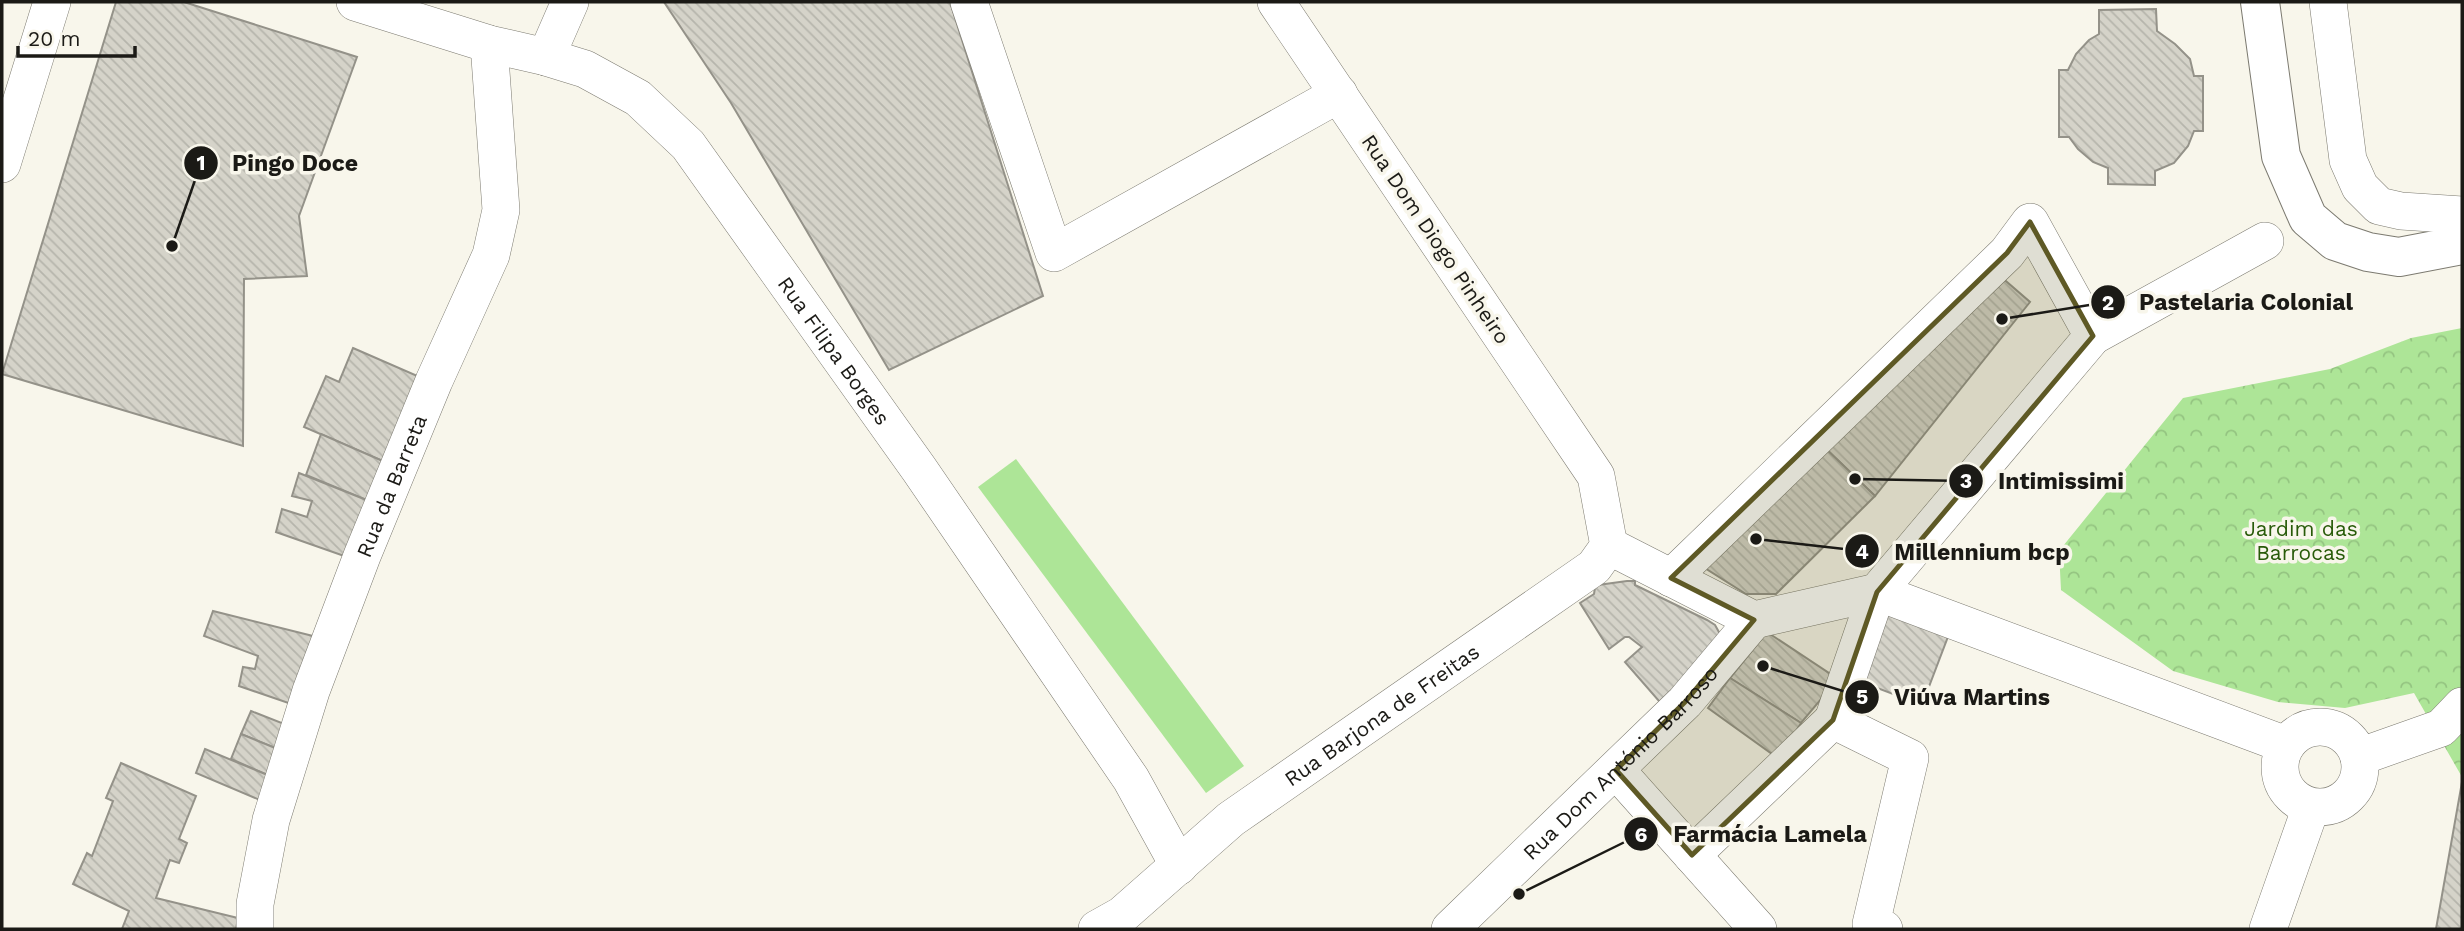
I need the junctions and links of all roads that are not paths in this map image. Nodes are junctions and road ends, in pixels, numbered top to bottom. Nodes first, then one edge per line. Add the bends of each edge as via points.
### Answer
1 (52, 2) edge
2 (355, 2) edge
3 (570, 2) edge
4 (969, 2) edge
5 (1276, 2) edge
6 (2260, 2) edge
7 (2328, 2) edge
8 (489, 44) junction
9 (546, 57) junction
10 (1339, 94) junction
11 (2, 164) edge
12 (2462, 215) edge
13 (2265, 241) dead end
14 (2462, 245) edge
15 (2093, 336) junction
16 (1608, 546) junction
17 (1671, 578) junction
18 (1877, 592) junction
19 (1754, 620) junction
20 (2462, 706) edge
21 (1833, 720) junction
22 (2286, 745) junction
23 (2359, 757) junction
24 (1616, 770) junction
25 (2311, 807) junction
26 (1692, 855) junction
27 (1179, 866) junction
28 (1115, 924) edge
29 (255, 929) edge
30 (1450, 929) edge
31 (1758, 929) edge
32 (1884, 929) edge
33 (2268, 929) edge

1 - 11 street
2 - 8 street, Rua Filipa Borges
3 - 9 street
4 - 10 street via 1054,253
5 - 10 street, Rua Dom Diogo Pinheiro
6 - 14 main road via 2281,156 2308,218 2335,241 2399,257
7 - 12 street via 2348,160 2360,187 2379,206
8 - 9 street, Rua Filipa Borges
8 - 29 street, Rua da Barreta via 501,210 491,256 434,381 311,691 271,820 255,904
9 - 27 street, Rua Filipa Borges via 585,69 638,98 688,145 919,469 1123,767
10 - 16 street, Rua Dom Diogo Pinheiro via 1596,476
13 - 15 street
15 - 17 street via 2030,222 2007,253
15 - 18 street
16 - 17 street
16 - 27 street, Rua Barjona de Freitas via 1594,567 1231,819
17 - 19 street
18 - 19 street
18 - 21 street
18 - 22 street
19 - 24 street, Rua Dom António Barroso via 1685,702
20 - 23 street via 2441,728
21 - 26 street
21 - 32 street via 1910,758 1871,924
22 - 23 street via 2296,733 2326,727 2341,732
22 - 25 street via 2280,759 2286,790
23 - 25 street via 2357,784 2349,795 2338,803
24 - 26 street
24 - 30 street, Rua Dom António Barroso
25 - 33 street
26 - 31 street
27 - 28 street, Rua Barjona de Freitas

